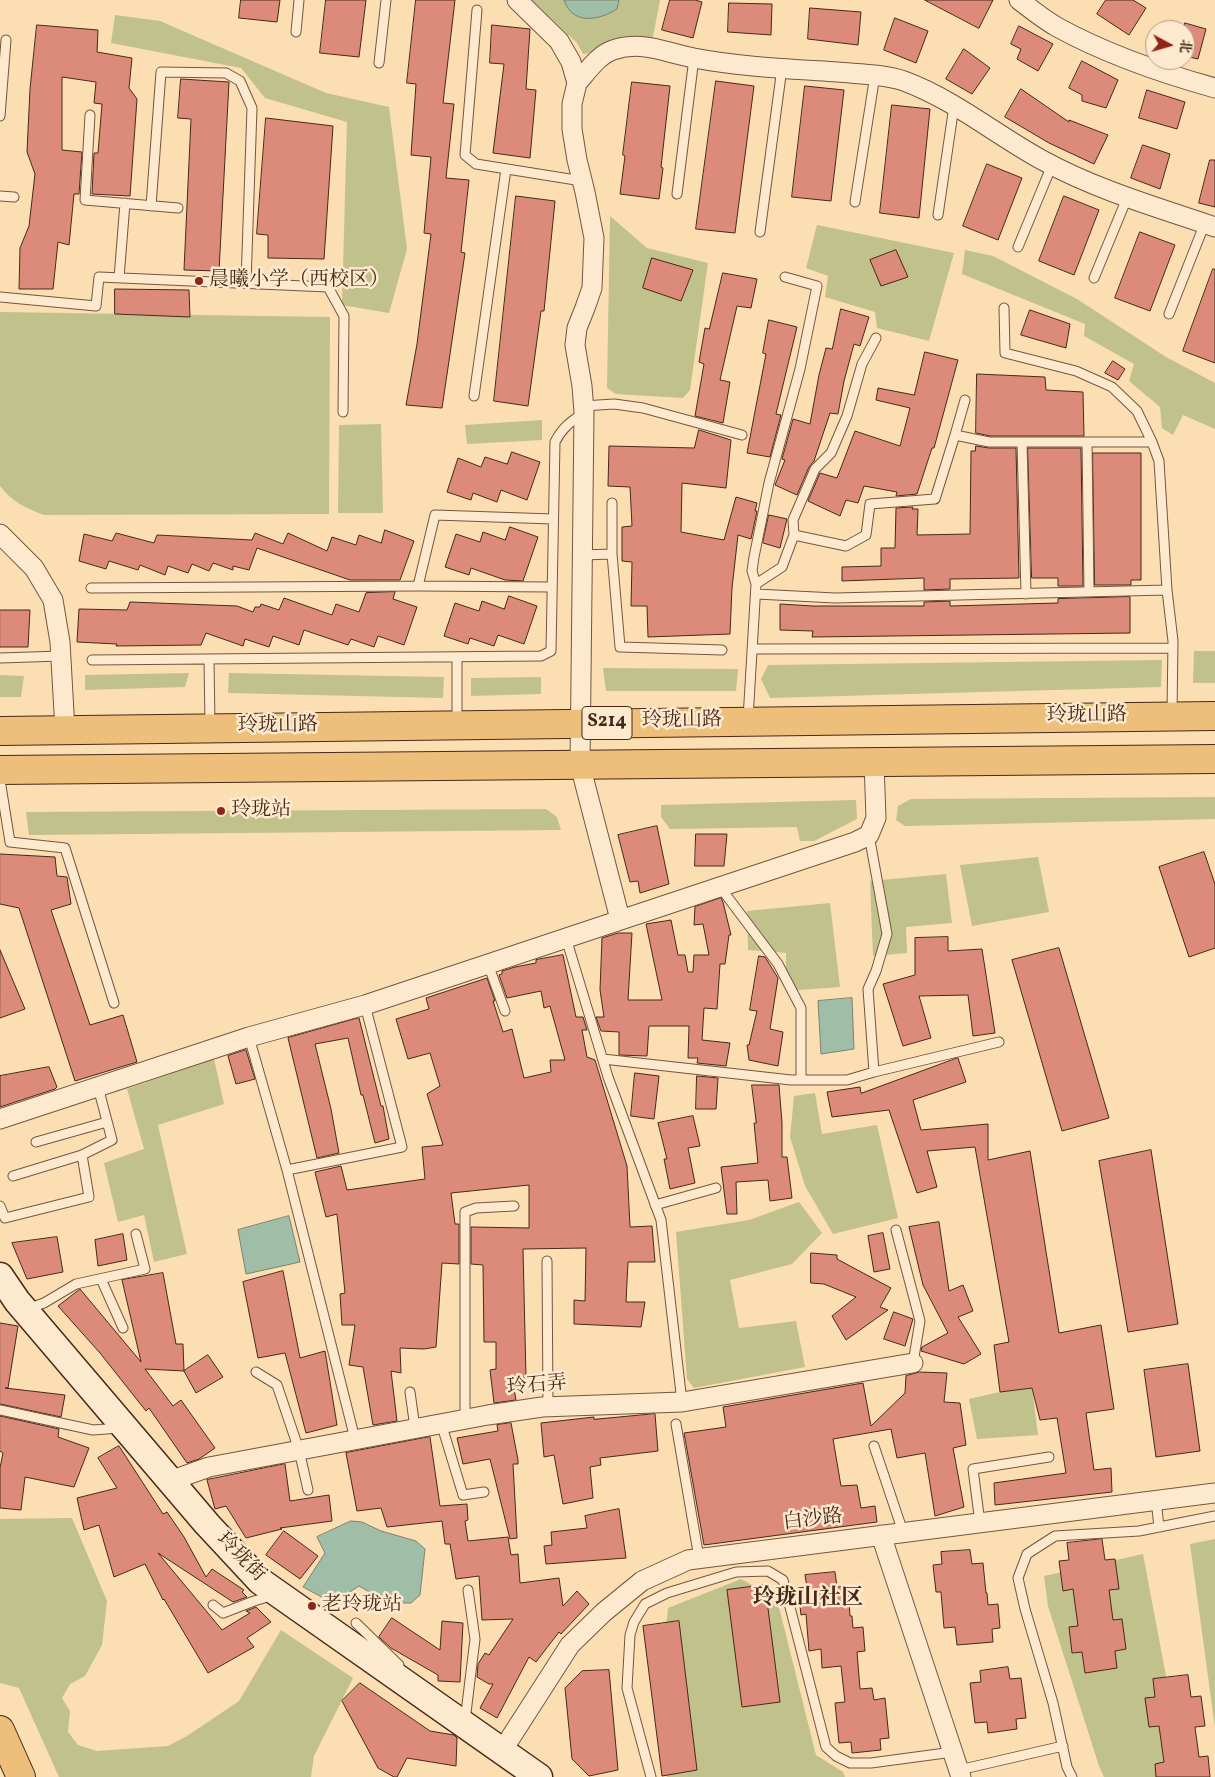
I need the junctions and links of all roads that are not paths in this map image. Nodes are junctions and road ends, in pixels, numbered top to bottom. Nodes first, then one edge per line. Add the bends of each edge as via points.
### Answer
1 (299, 0) edge
2 (386, 0) edge
3 (517, 0) edge
4 (1019, 0) edge
5 (477, 10) dead end
6 (296, 32) dead end
7 (6, 40) dead end
8 (694, 58) junction
9 (379, 63) dead end
10 (782, 68) junction
11 (875, 75) junction
12 (577, 83) junction
13 (1215, 88) edge
14 (954, 106) junction
15 (90, 115) dead end
16 (0, 116) edge
17 (1052, 165) junction
18 (506, 169) junction
19 (582, 181) junction
20 (677, 194) dead end
21 (0, 196) edge
22 (14, 197) dead end
23 (1127, 198) junction
24 (855, 202) dead end
25 (125, 203) junction
26 (151, 206) junction
27 (178, 208) dead end
28 (938, 215) dead end
29 (1210, 225) edge
30 (760, 232) dead end
31 (1018, 247) dead end
32 (786, 277) dead end
33 (119, 278) junction
34 (1094, 278) dead end
35 (246, 283) junction
36 (0, 297) edge
37 (1004, 308) dead end
38 (1169, 314) dead end
39 (876, 338) dead end
40 (474, 396) dead end
41 (965, 400) dead end
42 (584, 409) junction
43 (343, 412) dead end
44 (742, 435) dead end
45 (955, 435) junction
46 (1022, 442) junction
47 (1087, 442) junction
48 (1152, 442) junction
49 (612, 503) dead end
50 (553, 519) junction
51 (0, 534) edge
52 (794, 535) junction
53 (612, 554) junction
54 (582, 555) junction
55 (756, 584) junction
56 (418, 586) junction
57 (552, 587) junction
58 (91, 588) dead end
59 (1167, 590) junction
60 (1089, 592) junction
61 (756, 594) junction
62 (1026, 594) junction
63 (1173, 648) junction
64 (752, 649) junction
65 (722, 650) dead end
66 (61, 656) junction
67 (457, 657) junction
68 (0, 658) edge
69 (209, 659) junction
70 (92, 660) dead end
71 (1172, 716) junction
72 (1215, 716) edge
73 (748, 722) junction
74 (581, 724) junction
75 (457, 725) junction
76 (210, 728) junction
77 (64, 730) junction
78 (0, 731) edge
79 (1215, 759) edge
80 (874, 762) junction
81 (580, 765) junction
82 (0, 770) edge
83 (0, 780) edge
84 (869, 835) junction
85 (720, 886) junction
86 (620, 920) junction
87 (566, 938) junction
88 (488, 964) junction
89 (114, 1003) dead end
90 (365, 1004) junction
91 (505, 1011) dead end
92 (249, 1038) junction
93 (999, 1042) dead end
94 (603, 1059) junction
95 (874, 1072) junction
96 (801, 1080) junction
97 (98, 1088) junction
98 (0, 1119) edge
99 (107, 1122) junction
100 (36, 1142) dead end
101 (82, 1155) junction
102 (288, 1170) junction
103 (13, 1176) dead end
104 (716, 1188) dead end
105 (655, 1205) junction
106 (0, 1206) edge
107 (514, 1206) dead end
108 (896, 1230) dead end
109 (136, 1234) dead end
110 (547, 1261) dead end
111 (0, 1276) edge
112 (101, 1279) junction
113 (25, 1309) junction
114 (124, 1328) dead end
115 (913, 1363) joint
116 (256, 1372) dead end
117 (410, 1392) dead end
118 (682, 1402) junction
119 (548, 1407) junction
120 (0, 1410) edge
121 (466, 1419) junction
122 (442, 1423) junction
123 (676, 1424) dead end
124 (125, 1428) junction
125 (415, 1428) junction
126 (355, 1440) junction
127 (874, 1446) dead end
128 (299, 1450) junction
129 (1049, 1458) dead end
130 (170, 1481) junction
131 (308, 1490) dead end
132 (484, 1492) dead end
133 (1215, 1493) edge
134 (1156, 1500) junction
135 (1215, 1516) edge
136 (980, 1522) junction
137 (1159, 1527) junction
138 (903, 1532) junction
139 (881, 1535) junction
140 (699, 1558) junction
141 (468, 1590) dead end
142 (279, 1594) junction
143 (214, 1605) dead end
144 (356, 1623) dead end
145 (416, 1691) junction
146 (465, 1725) junction
147 (0, 1730) edge
148 (1063, 1746) junction
149 (502, 1752) junction
150 (953, 1752) junction
151 (960, 1774) edge
152 (536, 1776) edge
153 (21, 1777) edge
154 (652, 1777) edge
155 (1072, 1777) edge

1 - 6 lane
2 - 9 lane
3 - 12 street via 559,41 571,62
4 - 13 street via 1055,26 1109,52
5 - 18 lane via 466,155 476,164
7 - 16 lane
8 - 10 street via 723,64
8 - 12 street via 650,46 611,50 594,63
8 - 20 lane
10 - 11 street
10 - 30 lane
11 - 14 street via 903,81
11 - 24 lane
12 - 19 street via 572,104 572,129
14 - 17 street
14 - 28 lane
15 - 25 lane via 85,200
17 - 23 street
17 - 31 lane
18 - 19 lane
18 - 40 lane
19 - 42 street via 594,238 592,288 577,328 575,345
21 - 22 lane
23 - 29 street
23 - 34 lane
25 - 26 lane
25 - 33 lane
26 - 27 lane
26 - 35 lane via 161,72 226,73 240,81 252,108
29 - 38 lane
32 - 55 lane via 817,286 800,369 768,483 752,572
33 - 35 lane
33 - 36 lane via 99,277 96,306
35 - 43 lane via 328,287 344,316
37 - 48 lane via 1005,353 1076,371 1112,387 1137,411
39 - 52 lane via 862,364 847,416 831,453 815,469 793,520
41 - 45 lane
42 - 44 lane via 614,404 643,408
42 - 50 lane via 566,424 555,442
42 - 54 street
45 - 46 lane via 989,442
45 - 52 lane via 935,499 870,504 866,535 846,546
46 - 47 lane
46 - 62 lane
47 - 48 lane
47 - 60 lane
48 - 59 lane via 1158,462
49 - 53 lane
50 - 56 lane via 435,515
50 - 57 lane
51 - 66 street via 34,568 53,600
52 - 55 lane via 782,567
53 - 54 lane
53 - 65 lane via 620,647
54 - 74 street
55 - 61 lane
56 - 57 lane
56 - 58 lane
57 - 67 lane via 551,651 541,656
59 - 60 lane
59 - 63 lane
60 - 62 lane
61 - 62 lane via 835,598
61 - 64 lane
63 - 64 lane
63 - 71 lane
64 - 73 lane
66 - 68 lane
66 - 77 street
67 - 69 lane
67 - 75 lane
69 - 70 lane
69 - 76 lane
71 - 72 main road, 玲珑山路 / S214
71 - 73 main road, 玲珑山路 / S214
73 - 74 main road, 玲珑山路 / S214
74 - 75 main road, 玲珑山路 / S214
74 - 81 street
75 - 76 main road, 玲珑山路 / S214
76 - 77 main road, 玲珑山路 / S214
77 - 78 main road, 玲珑山路 / S214
79 - 80 main road, 玲珑山路 / S214
80 - 81 main road, 玲珑山路 / S214
80 - 84 street via 876,818
81 - 82 main road, 玲珑山路 / S214
81 - 86 street
83 - 89 lane via 10,842 65,848
84 - 85 street
84 - 95 lane via 887,934 868,990
85 - 86 street
85 - 96 lane via 778,964 801,1008
86 - 87 street
87 - 88 street
87 - 94 lane
88 - 90 street
88 - 91 lane
90 - 92 street
90 - 102 lane via 402,1147
92 - 97 street
92 - 102 lane
93 - 95 lane
94 - 96 lane
94 - 105 lane
95 - 96 lane via 847,1080
97 - 98 street
97 - 99 lane
99 - 100 lane
99 - 101 lane via 112,1140
101 - 103 lane
101 - 106 lane via 89,1197 5,1218
102 - 126 lane
104 - 105 lane
105 - 118 lane via 661,1220
107 - 121 lane via 476,1208 465,1212
108 - 115 lane via 920,1321
109 - 112 lane via 145,1269
110 - 119 lane
111 - 113 street, 玲珑街
112 - 113 lane via 76,1284 44,1303
112 - 114 lane
113 - 124 street, 玲珑街
115 - 118 street, 玲石弄
116 - 128 lane via 277,1385
117 - 125 lane
118 - 119 street, 玲石弄
119 - 121 street, 玲石弄
120 - 124 lane via 93,1430
121 - 122 street, 玲石弄
122 - 125 street, 玲石弄
122 - 132 lane via 463,1495
123 - 140 lane
124 - 130 street, 玲珑街
125 - 126 street, 玲石弄
126 - 128 street, 玲石弄
127 - 138 lane
128 - 130 street, 玲石弄 via 209,1467
128 - 131 lane
129 - 136 lane via 973,1469
130 - 142 street, 玲珑街 via 260,1581
133 - 134 street, 白沙路
134 - 136 street, 白沙路
134 - 137 lane
135 - 137 lane
136 - 138 street, 白沙路
137 - 148 lane via 1055,1536 1027,1554 1018,1578
138 - 139 street, 白沙路
139 - 140 street, 白沙路
139 - 150 street
140 - 149 street, 白沙路 via 642,1581 597,1618 570,1645
141 - 146 lane via 475,1640
142 - 143 lane via 223,1613
142 - 145 street, 玲珑街
144 - 145 lane via 413,1678
145 - 146 street, 玲珑街
146 - 149 street, 玲珑街
147 - 153 main road
148 - 151 lane
148 - 155 lane
149 - 152 street, 玲珑街
150 - 151 street
150 - 154 lane via 871,1763 850,1763 836,1756 826,1747 783,1580 768,1570 736,1572 668,1593 645,1604 634,1622 630,1635 627,1688

